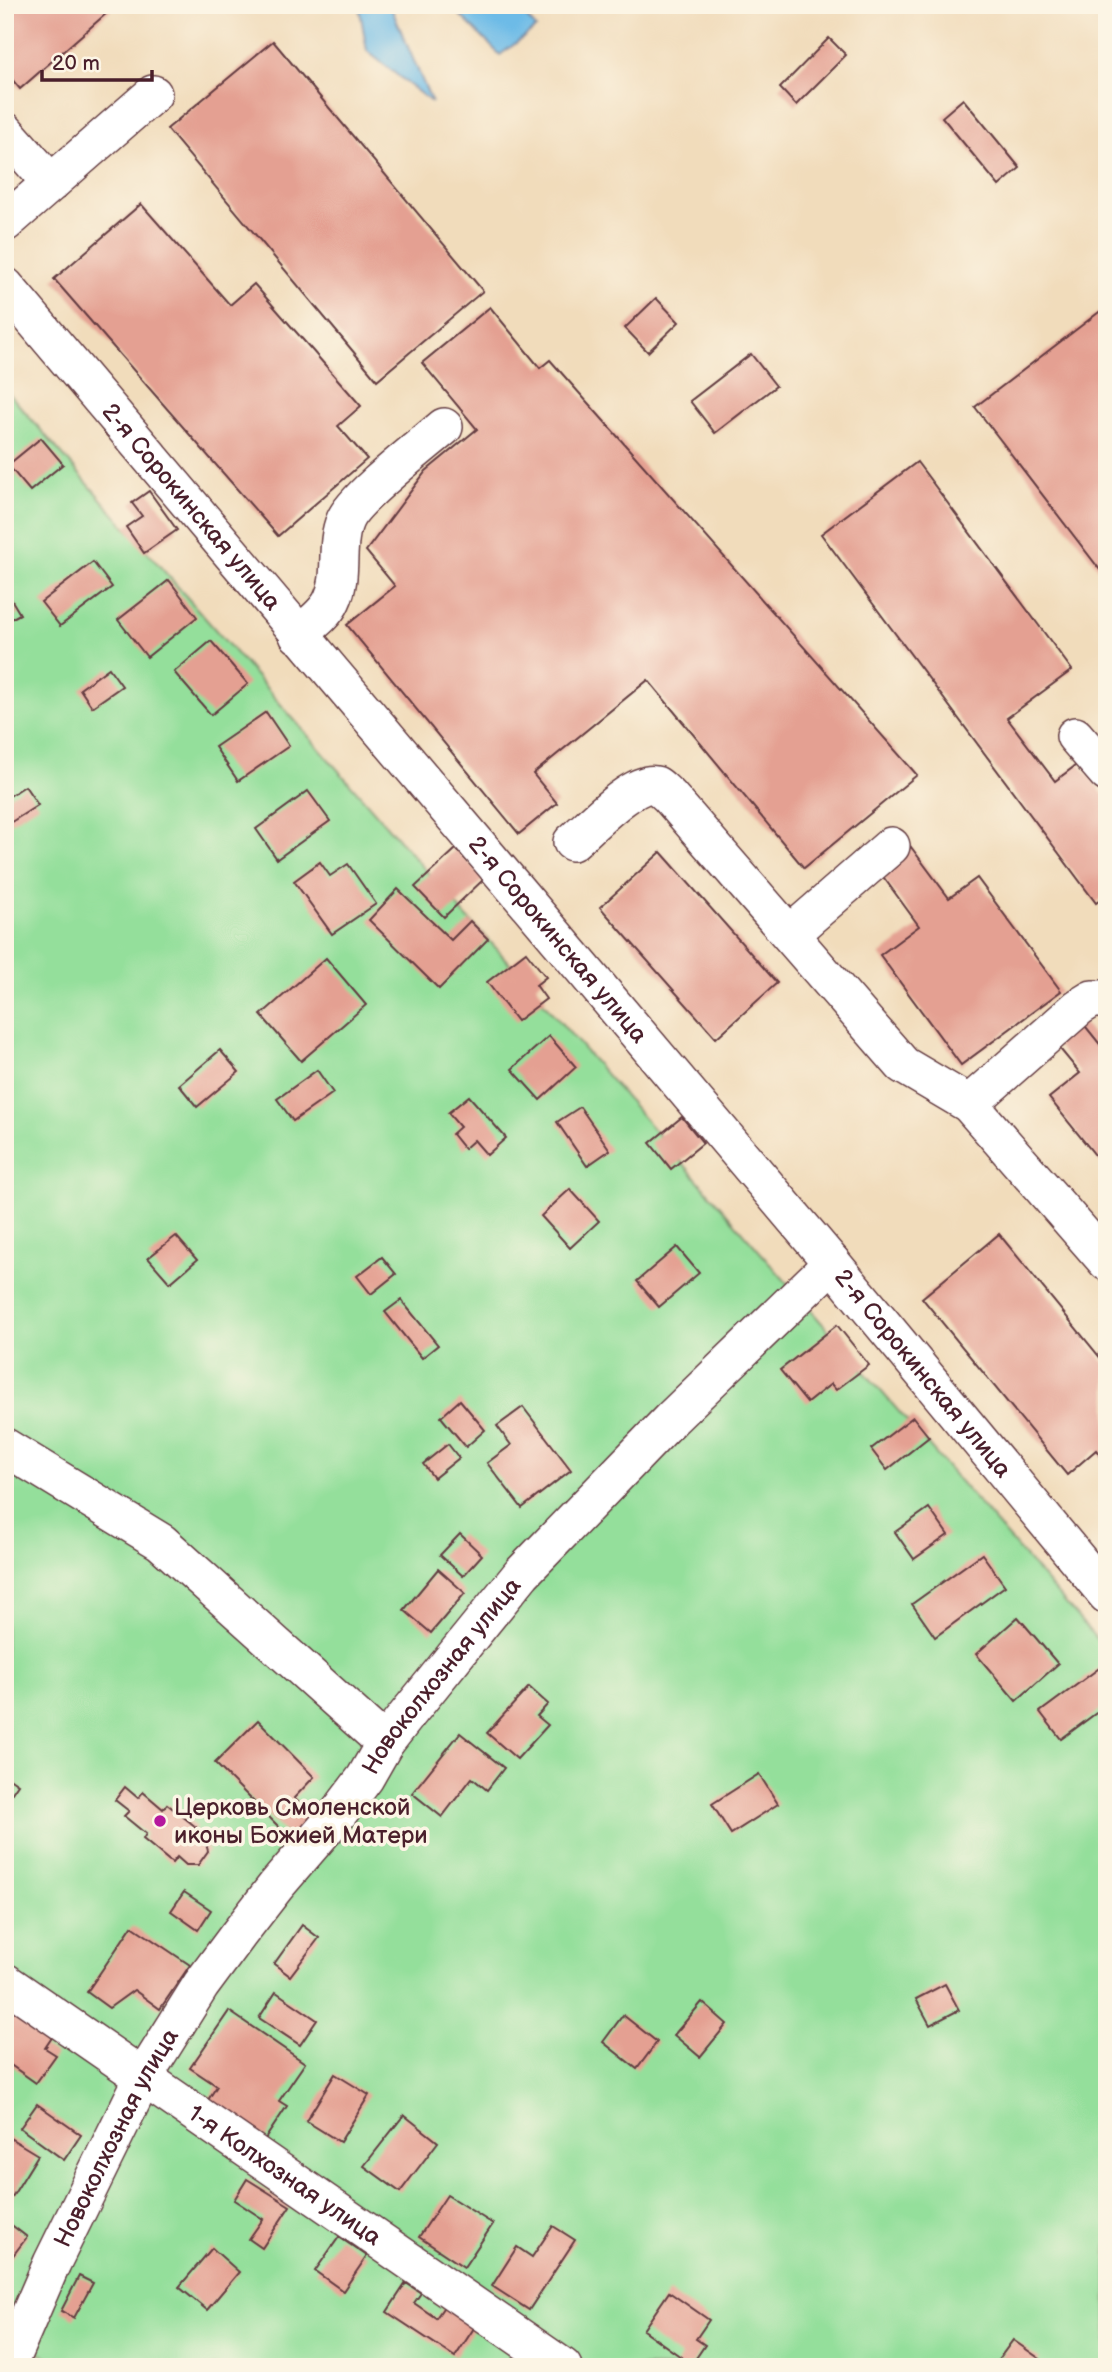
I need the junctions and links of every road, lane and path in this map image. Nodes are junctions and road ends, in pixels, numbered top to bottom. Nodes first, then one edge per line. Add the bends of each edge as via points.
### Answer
1 (153, 94) dead end
2 (5, 131) edge
3 (51, 183) junction
4 (5, 223) edge
5 (5, 286) edge
6 (444, 427) dead end
7 (298, 635) junction
8 (1075, 736) dead end
9 (1107, 773) edge
10 (572, 842) dead end
11 (891, 846) dead end
12 (790, 934) junction
13 (1107, 999) edge
14 (969, 1104) junction
15 (1107, 1262) edge
16 (832, 1263) junction
17 (5, 1447) edge
18 (1107, 1595) edge
19 (385, 1743) junction
20 (5, 1982) edge
21 (144, 2076) junction
22 (8, 2367) edge
23 (563, 2367) edge

1 - 3 street
2 - 3 street
3 - 4 street
5 - 7 street, 2-я Сорокинская улица
6 - 7 street via 362,498 345,519 332,601
7 - 16 street, 2-я Сорокинская улица
8 - 9 street
10 - 12 street via 629,793 643,785 657,786
11 - 12 street
12 - 14 street via 903,1065
13 - 14 street via 1093,999 1079,1007
14 - 15 street
16 - 18 street, 2-я Сорокинская улица
16 - 19 street, Новоколхозная улица via 551,1543
17 - 19 street via 160,1542
19 - 21 street, Новоколхозная улица via 365,1778 201,1985
20 - 21 street, 1-я Колхозная улица
21 - 22 street, Новоколхозная улица via 52,2263
21 - 23 street, 1-я Колхозная улица

